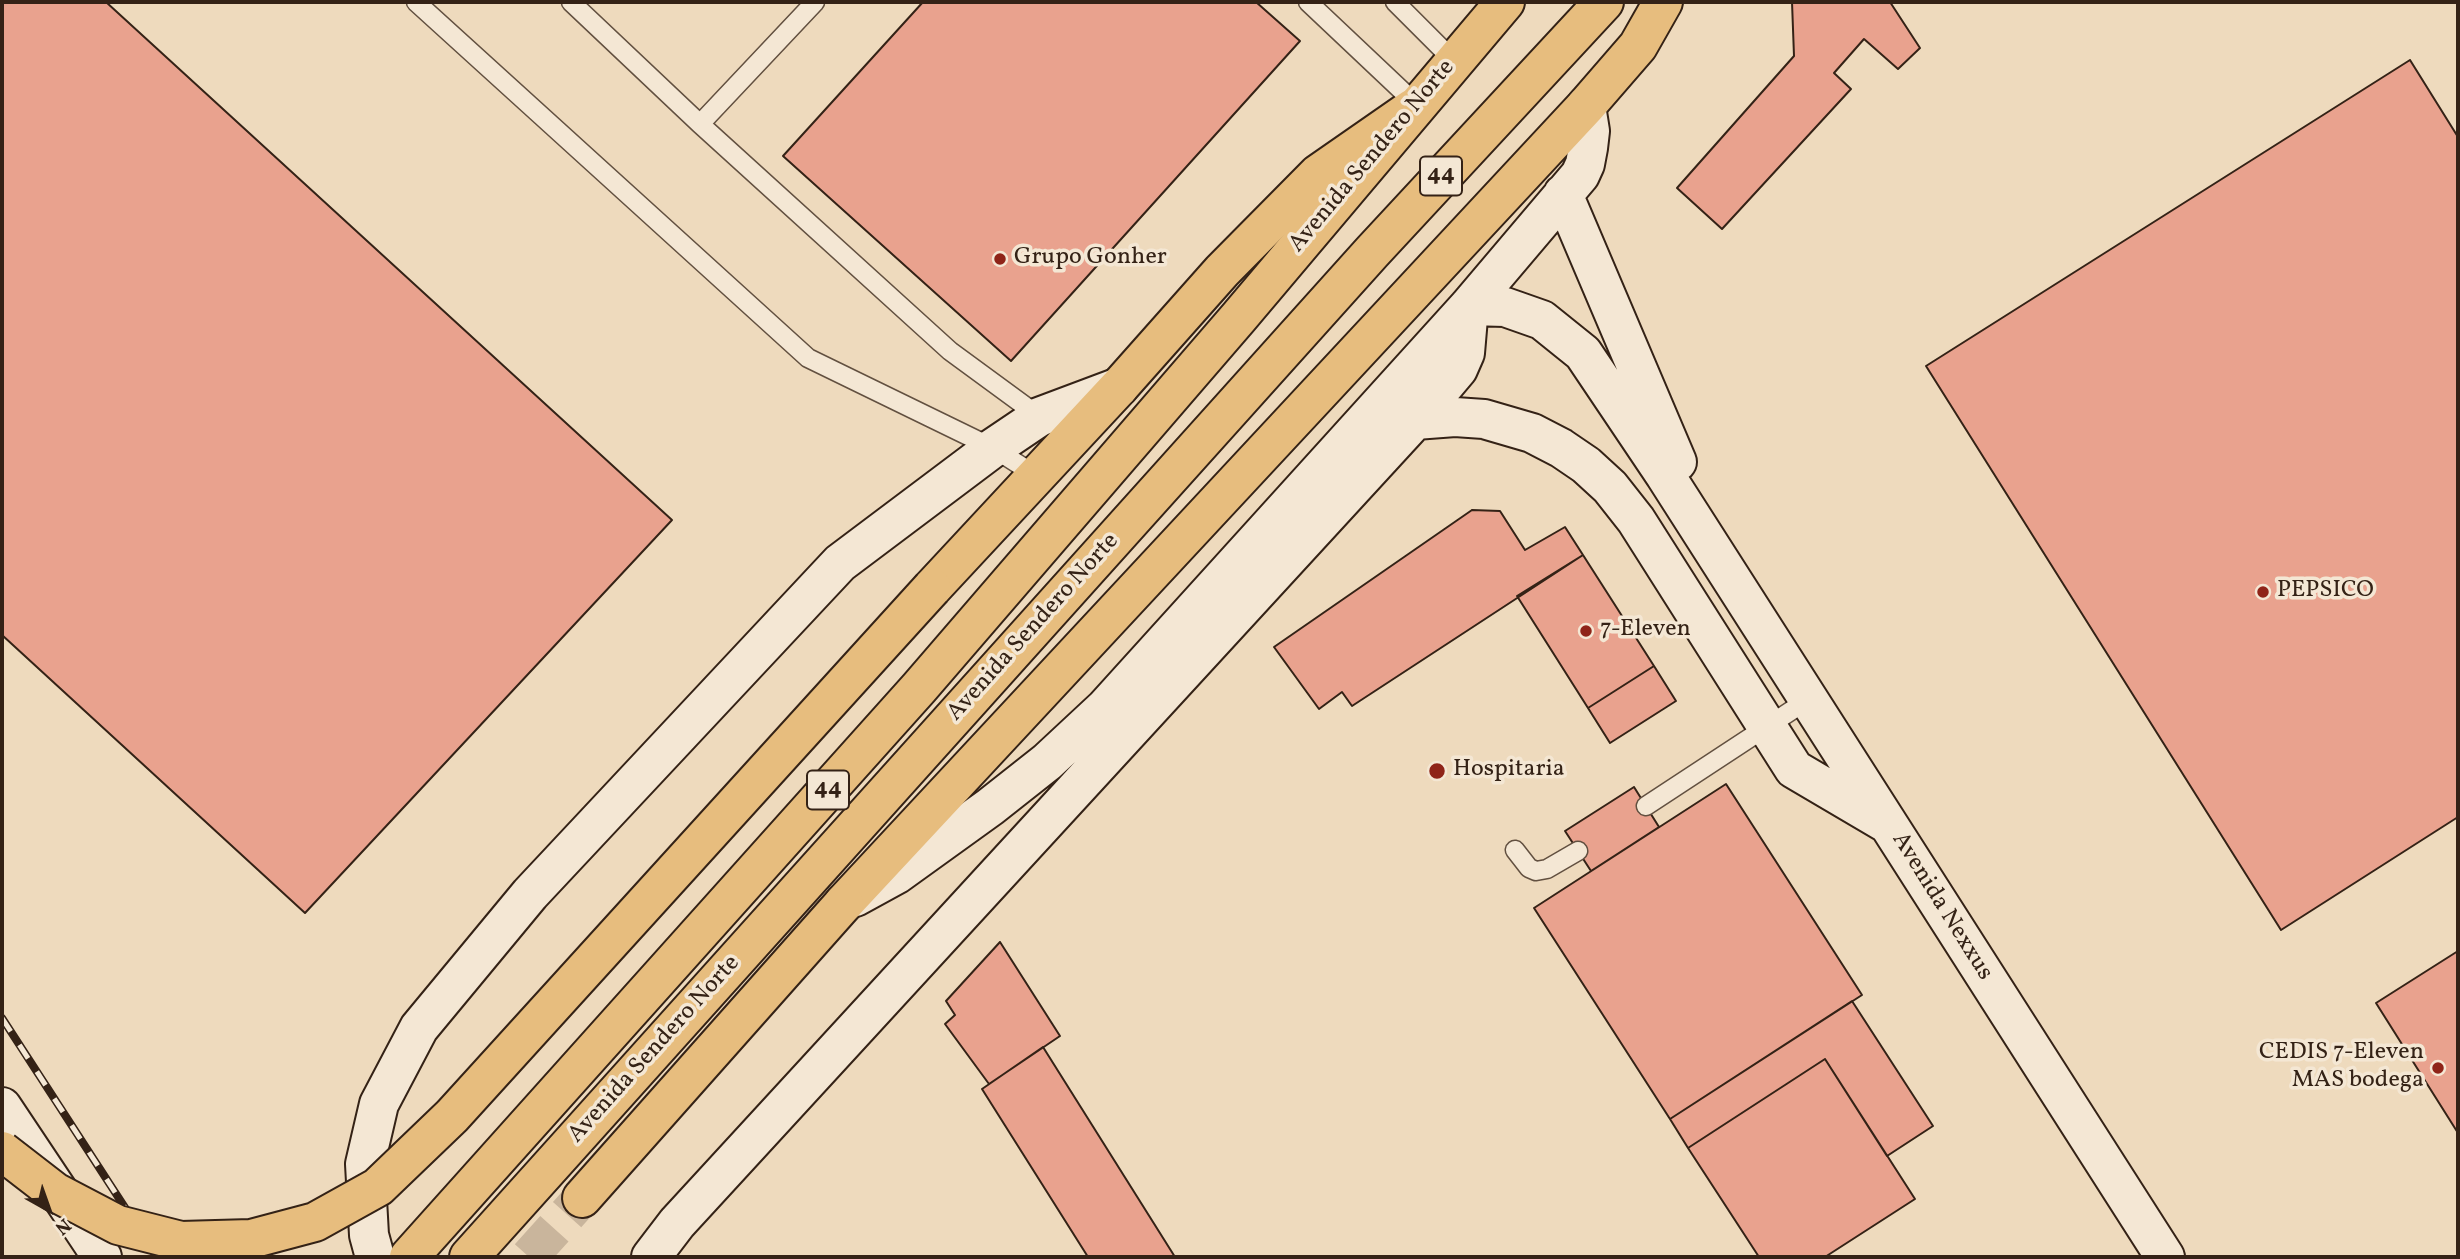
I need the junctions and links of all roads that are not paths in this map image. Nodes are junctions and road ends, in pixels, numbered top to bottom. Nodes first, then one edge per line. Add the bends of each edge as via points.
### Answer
1 (416, 2) edge
2 (571, 2) edge
3 (815, 2) edge
4 (1308, 2) edge
5 (1395, 2) edge
6 (1504, 2) edge
7 (1604, 2) edge
8 (1663, 2) edge
9 (1454, 61) junction
10 (1415, 106) junction
11 (1586, 106) junction
12 (699, 124) junction
13 (1563, 194) junction
14 (1469, 306) junction
15 (1119, 387) junction
16 (1039, 417) junction
17 (1415, 419) junction
18 (1073, 437) junction
19 (992, 448) junction
20 (1037, 477) junction
21 (1717, 558) junction
22 (1809, 699) junction
23 (1768, 727) junction
24 (1646, 806) dead end
25 (1889, 825) junction
26 (1515, 850) dead end
27 (1578, 850) dead end
28 (844, 903) junction
29 (2, 1107) edge
30 (2, 1151) edge
31 (582, 1198) tunnel mouth
32 (677, 1223) junction
33 (102, 1257) edge
34 (375, 1257) edge
35 (409, 1257) edge
36 (469, 1257) edge
37 (626, 1257) edge
38 (650, 1257) edge
39 (2165, 1257) edge

1 - 19 lane via 808,358
2 - 12 lane
3 - 12 lane
4 - 10 lane
5 - 9 lane
6 - 9 main road, Avenida Sendero Norte / 44
7 - 36 main road, Avenida Sendero Norte / 44 via 1504,106
8 - 11 main road via 1638,46
9 - 10 main road, Avenida Sendero Norte / 44
10 - 15 main road via 1318,174 1222,271
10 - 35 main road, Avenida Sendero Norte / 44 via 919,688
11 - 13 street via 1590,131 1585,164
11 - 28 main road
12 - 16 lane via 950,351
13 - 14 street
13 - 21 street
14 - 17 street via 1466,345 1458,369
14 - 21 street via 1505,307 1542,320 1583,353
14 - 28 street via 1105,708 990,807 897,874
15 - 16 street
15 - 18 main road
16 - 18 lane
16 - 19 street
17 - 23 street via 1485,419 1532,433 1586,465 1636,520
17 - 32 street
18 - 20 main road
19 - 20 lane
19 - 34 street via 840,563 530,894 419,1028 379,1104 365,1164 369,1236
20 - 30 main road, bridge via 452,1116 378,1187 315,1222 251,1239 181,1241 118,1225 55,1192
21 - 22 street, Avenida Nexxus
22 - 23 lane
22 - 25 street, Avenida Nexxus
23 - 24 lane
23 - 25 street via 1794,769
25 - 39 street, Avenida Nexxus
26 - 27 lane via 1536,871
28 - 31 main road
29 - 33 street
32 - 37 street
32 - 38 street

